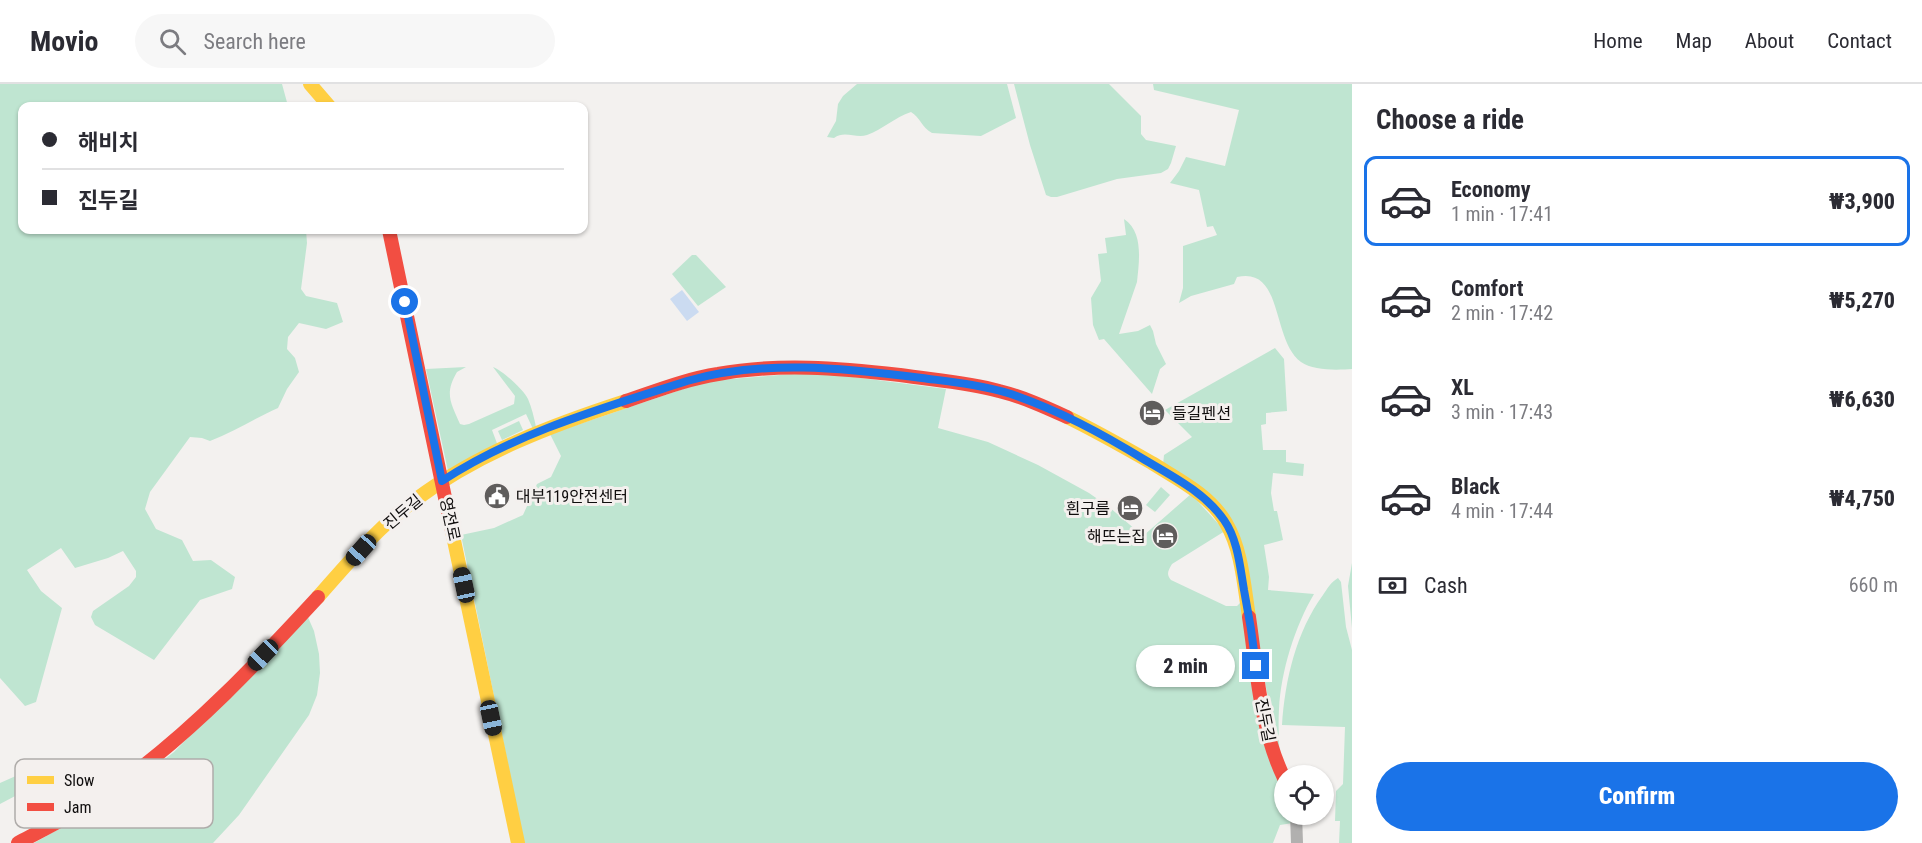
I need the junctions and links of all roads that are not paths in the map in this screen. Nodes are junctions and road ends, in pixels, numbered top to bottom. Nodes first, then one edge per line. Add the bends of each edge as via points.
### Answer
1 (310, 84) edge
2 (326, 102) edge
3 (390, 234) edge
4 (442, 481) junction
5 (153, 759) edge
6 (1278, 765) edge
7 (1296, 825) edge
8 (44, 828) edge
9 (18, 843) edge
10 (518, 843) edge
11 (1297, 843) edge

1 - 2 street
3 - 4 street, 영전로
4 - 5 street, 진두길 via 381,530 237,681
4 - 6 street, 진두길 via 543,429 711,374 784,368 838,369 967,384 1008,393 1101,433 1193,489 1225,522 1240,568 1265,731
4 - 10 street, 영전로
7 - 11 street
8 - 9 street, 진두길

